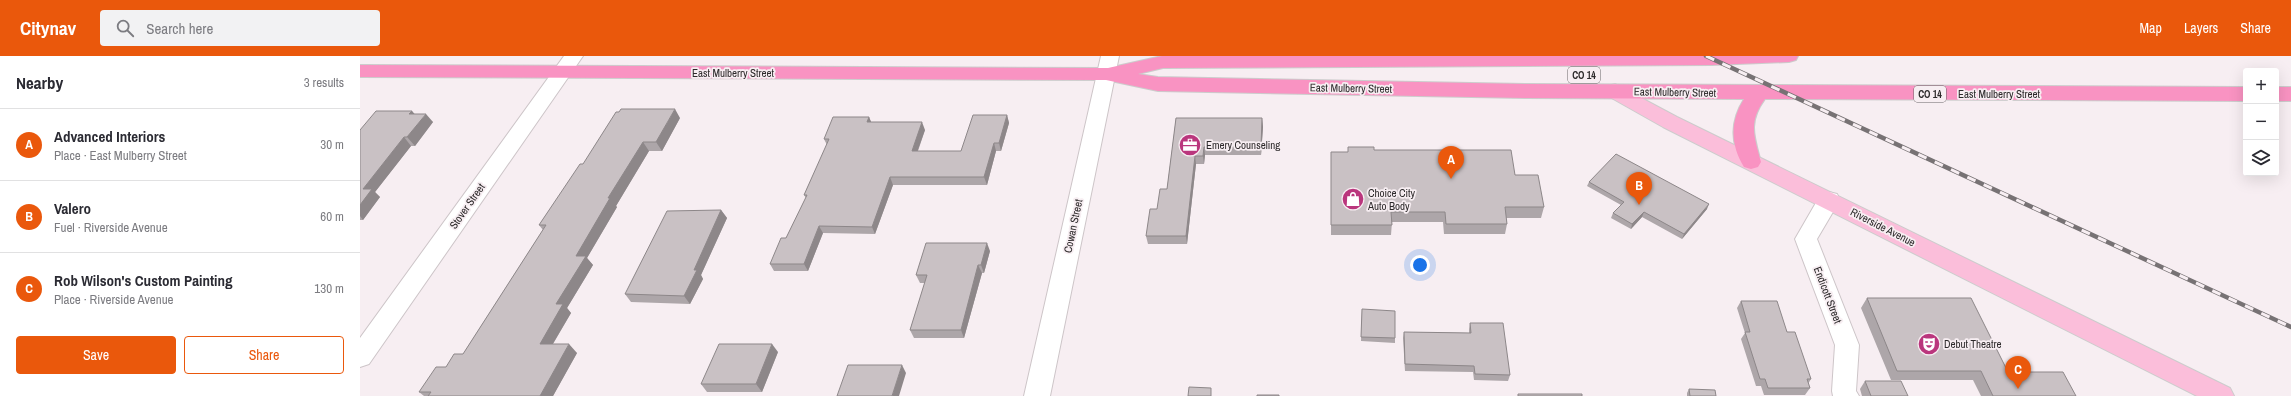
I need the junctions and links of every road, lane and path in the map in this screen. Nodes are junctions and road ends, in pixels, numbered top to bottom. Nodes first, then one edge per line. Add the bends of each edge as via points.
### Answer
1 (1789, 56) edge
2 (1550, 58) edge
3 (569, 64) edge
4 (1108, 65) edge
5 (360, 71) edge
6 (1615, 91) junction
7 (1759, 93) junction
8 (2243, 94) edge
9 (2279, 94) edge
10 (2291, 94) edge
11 (1752, 162) junction
12 (1829, 200) junction
13 (360, 357) edge
14 (1037, 396) edge
15 (1846, 396) edge
16 (2221, 396) edge

1 - 2 highway, East Mulberry Street / CO 14
2 - 4 highway, East Mulberry Street via 1163,62
2 - 6 highway, Riverside Avenue / CO 14
3 - 4 highway, East Mulberry Street
3 - 5 highway, East Mulberry Street
3 - 13 street, Stover Street
4 - 6 highway, East Mulberry Street via 1158,84
4 - 14 street, Cowan Street
6 - 7 highway, East Mulberry Street / CO 14
6 - 11 main road, Riverside Avenue via 1670,122
7 - 8 highway, East Mulberry Street / CO 14
7 - 11 highway via 1749,104 1742,120
9 - 10 highway
11 - 12 main road, Riverside Avenue
12 - 15 street, Endicott Street via 1806,239 1847,345 1844,391
12 - 16 main road, Riverside Avenue

